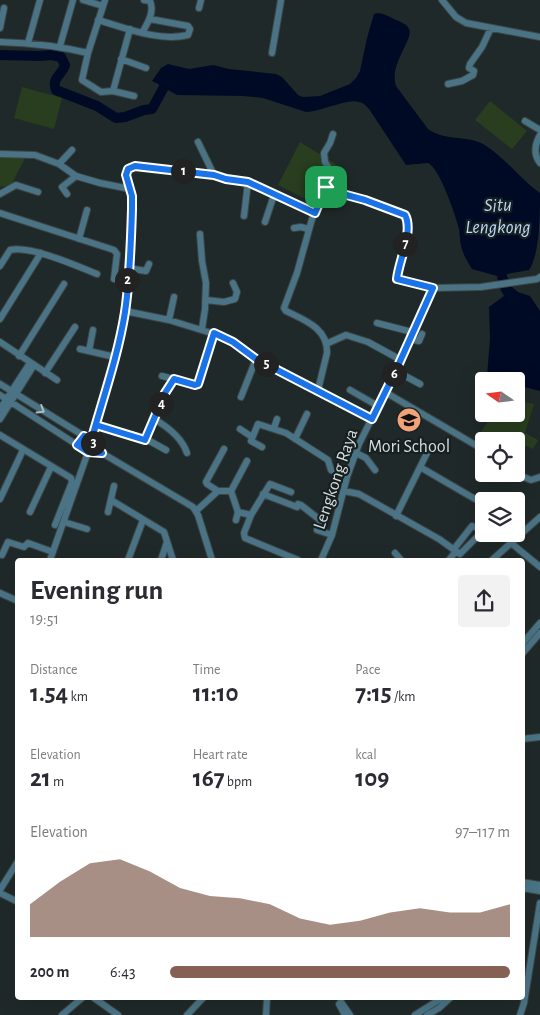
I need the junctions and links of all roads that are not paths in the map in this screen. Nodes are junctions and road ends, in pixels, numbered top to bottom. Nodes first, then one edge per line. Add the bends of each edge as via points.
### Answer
1 (40, 0) edge
2 (73, 0) edge
3 (83, 0) edge
4 (144, 0) edge
5 (201, 0) edge
6 (281, 0) edge
7 (442, 0) edge
8 (104, 3) edge
9 (4, 8) dead end
10 (199, 8) dead end
11 (150, 19) junction
12 (98, 20) junction
13 (0, 28) edge
14 (491, 28) junction
15 (130, 29) junction
16 (142, 33) junction
17 (540, 37) edge
18 (0, 42) edge
19 (28, 42) junction
20 (60, 46) junction
21 (88, 53) junction
22 (272, 53) dead end
23 (121, 59) junction
24 (146, 68) dead end
25 (448, 84) dead end
26 (113, 91) junction
27 (134, 96) dead end
28 (524, 121) dead end
29 (540, 130) edge
30 (333, 134) dead end
31 (540, 135) edge
32 (198, 142) dead end
33 (72, 150) dead end
34 (0, 154) edge
35 (540, 162) edge
36 (59, 164) junction
37 (214, 175) junction
38 (76, 176) junction
39 (248, 182) junction
40 (326, 187) junction
41 (130, 189) junction
42 (38, 192) dead end
43 (0, 194) edge
44 (67, 194) dead end
45 (274, 195) junction
46 (87, 210) dead end
47 (0, 213) edge
48 (315, 213) junction
49 (244, 216) dead end
50 (265, 222) dead end
51 (294, 228) dead end
52 (308, 229) junction
53 (200, 234) dead end
54 (79, 239) junction
55 (41, 253) junction
56 (149, 264) dead end
57 (0, 266) edge
58 (128, 268) junction
59 (97, 274) dead end
60 (540, 277) edge
61 (114, 280) dead end
62 (233, 283) dead end
63 (64, 284) dead end
64 (433, 288) junction
65 (174, 297) dead end
66 (206, 300) junction
67 (125, 311) junction
68 (0, 319) edge
69 (168, 320) junction
70 (377, 323) dead end
71 (75, 327) dead end
72 (202, 329) junction
73 (93, 330) dead end
74 (214, 333) junction
75 (422, 334) dead end
76 (411, 336) junction
77 (0, 342) edge
78 (326, 344) junction
79 (80, 349) dead end
80 (89, 351) junction
81 (19, 356) junction
82 (115, 357) junction
83 (256, 359) junction
84 (401, 360) junction
85 (32, 364) junction
86 (396, 371) junction
87 (46, 373) junction
88 (162, 376) dead end
89 (174, 379) junction
90 (57, 380) dead end
91 (0, 384) edge
92 (420, 384) dead end
93 (318, 390) junction
94 (350, 390) dead end
95 (13, 392) junction
96 (385, 392) junction
97 (0, 395) edge
98 (241, 397) dead end
99 (8, 400) junction
100 (378, 406) junction
101 (0, 409) edge
102 (307, 414) dead end
103 (0, 419) edge
104 (154, 419) junction
105 (277, 419) dead end
106 (372, 419) junction
107 (96, 425) junction
108 (274, 428) junction
109 (240, 429) dead end
110 (84, 436) junction
111 (252, 437) junction
112 (1, 438) edge
113 (146, 439) junction
114 (295, 439) junction
115 (91, 441) junction
116 (77, 445) junction
117 (475, 445) edge
118 (262, 447) dead end
119 (224, 448) dead end
120 (23, 450) junction
121 (166, 450) dead end
122 (88, 452) junction
123 (102, 453) junction
124 (187, 453) dead end
125 (356, 453) junction
126 (427, 453) dead end
127 (248, 461) dead end
128 (51, 467) junction
129 (420, 467) junction
130 (375, 470) dead end
131 (347, 477) junction
132 (540, 477) edge
133 (525, 478) edge
134 (114, 486) dead end
135 (218, 491) junction
136 (230, 491) junction
137 (344, 491) junction
138 (291, 492) dead end
139 (263, 494) junction
140 (0, 499) edge
141 (475, 499) dead end
142 (111, 500) junction
143 (196, 511) junction
144 (30, 512) dead end
145 (108, 512) dead end
146 (238, 512) junction
147 (251, 515) junction
148 (396, 516) junction
149 (540, 517) edge
150 (143, 520) junction
151 (236, 520) dead end
152 (64, 522) junction
153 (55, 525) dead end
154 (87, 529) dead end
155 (332, 536) junction
156 (167, 541) junction
157 (511, 543) junction
158 (455, 550) junction
159 (53, 552) junction
160 (395, 553) dead end
161 (2, 555) dead end
162 (51, 558) edge
163 (129, 558) edge
164 (163, 558) edge
165 (172, 558) edge
166 (209, 558) edge
167 (293, 558) edge
168 (322, 558) edge
169 (399, 558) edge
170 (450, 558) edge
171 (494, 558) edge
172 (540, 567) edge
173 (0, 592) edge
174 (15, 600) edge
175 (540, 623) edge
176 (540, 632) edge
177 (525, 640) edge
178 (525, 650) edge
179 (540, 737) edge
180 (525, 739) edge
181 (15, 866) edge
182 (525, 882) edge
183 (540, 884) edge
184 (525, 888) edge
185 (540, 891) edge
186 (0, 892) edge
187 (15, 900) edge
188 (540, 903) edge
189 (525, 997) edge
190 (80, 1000) edge
191 (97, 1000) edge
192 (202, 1000) edge
193 (267, 1000) edge
194 (439, 1000) edge
195 (448, 1000) edge
196 (524, 1000) edge
197 (62, 1015) edge
198 (118, 1015) edge
199 (187, 1015) edge
200 (266, 1015) edge
201 (345, 1015) edge
202 (350, 1015) edge
203 (415, 1015) edge
204 (427, 1015) edge
205 (520, 1015) edge

1 - 19 street
2 - 20 street
3 - 8 street
4 - 11 street via 152,5
5 - 10 street
6 - 22 street
7 - 14 street via 460,20
8 - 12 street
9 - 13 street
11 - 16 street
11 - 16 street via 188,26 188,35
12 - 15 street
12 - 21 street
14 - 17 street
14 - 25 street via 470,64 473,75
15 - 16 street
15 - 23 street
18 - 19 street
19 - 20 street
20 - 21 street
21 - 26 street via 82,80 101,92
23 - 24 street
23 - 26 street
26 - 27 street
28 - 29 street
30 - 40 street via 324,152 325,162 332,172
31 - 35 street via 535,152
32 - 37 street
33 - 36 street
34 - 36 street via 35,155
36 - 38 street
37 - 39 street
37 - 41 street via 131,166 126,172
38 - 41 street
38 - 44 street via 62,187
39 - 45 street
39 - 49 street
40 - 48 street
40 - 64 street via 405,215 408,222 405,251 397,279
41 - 58 street via 132,209
42 - 43 street via 16,185
45 - 48 street
45 - 50 street
46 - 54 street
47 - 54 street
48 - 52 street
51 - 52 street
52 - 78 street via 284,308 314,325 323,334
53 - 66 street
54 - 61 street via 116,252
55 - 57 street via 12,249
55 - 59 street
55 - 68 street
56 - 58 street via 146,271
58 - 67 street
60 - 64 street via 481,287
62 - 66 street via 237,292 232,301
63 - 81 street
64 - 76 street, Lengkong Raya
65 - 69 street
66 - 72 street
67 - 69 street
67 - 82 street
69 - 72 street
70 - 76 street
71 - 87 street
72 - 74 street
73 - 80 street
74 - 83 street
74 - 89 street via 198,384
75 - 76 street via 419,341
76 - 84 street, Lengkong Raya
77 - 81 street
78 - 84 street via 346,335 368,342
78 - 93 street
79 - 80 street
80 - 82 street
81 - 85 street
82 - 107 street
83 - 93 street
83 - 98 street
84 - 86 street, Lengkong Raya
85 - 87 street
85 - 95 street
86 - 92 street
86 - 96 street, Lengkong Raya
87 - 90 street
88 - 89 street
89 - 104 street
91 - 95 street
93 - 106 street
94 - 100 street
95 - 99 street
95 -> 110 street
96 - 100 street, Lengkong Raya
96 - 117 street
97 - 99 street
99 - 101 street
99 - 103 street
99 - 116 street
100 - 106 street, Lengkong Raya
102 - 114 street
104 - 113 street
104 - 124 street via 182,441
105 - 108 street
106 - 125 street, Lengkong Raya
107 - 113 street
107 - 115 street
108 - 111 street via 258,424
108 - 114 street
109 - 111 street
110 - 115 street
110 - 116 street
111 - 118 street via 252,442
112 - 120 street
113 - 121 street
114 - 131 street via 328,460 331,470
115 - 122 street
115 - 123 street
116 - 122 street
119 - 135 street via 206,482
120 - 128 street
120 - 140 street
122 - 123 street
122 - 152 street
123 - 143 street
125 - 130 street via 366,458
125 - 131 street, Lengkong Raya
126 - 129 street
127 - 136 street
128 - 144 street
128 - 153 street via 72,480
129 - 141 street
129 - 148 street
131 - 137 street, Lengkong Raya
132 - 133 street via 531,480
134 - 142 street
135 - 136 street
135 - 143 street
136 - 146 street
137 - 148 street via 359,494
137 - 155 street, Lengkong Raya
138 - 139 street via 270,484
139 - 147 street
139 - 155 street via 297,507 301,504 320,520 317,530
142 - 145 street
142 - 150 street
143 - 166 street
146 - 147 street
146 - 151 street
147 - 167 street via 245,538
148 - 158 street
149 - 157 street
150 - 156 street via 164,532
150 - 163 street
152 - 154 street
152 - 159 street
155 - 168 street, Lengkong Raya
156 - 164 street
156 - 165 street
157 - 171 street
157 - 172 street
158 - 158 street via 472,526 481,529 482,532 461,554
158 - 170 street
159 - 161 street via 28,543 24,548 8,542
159 - 162 street
160 - 169 street
173 - 174 street
175 - 177 street
176 - 178 street
179 - 180 street
181 - 186 street
182 - 183 street
184 - 185 street
186 - 187 street
188 - 189 street
190 - 197 street
191 - 198 street
192 - 199 street
193 - 200 street
194 - 203 street
195 - 204 street
196 - 205 street
201 - 202 street via 341,1002

